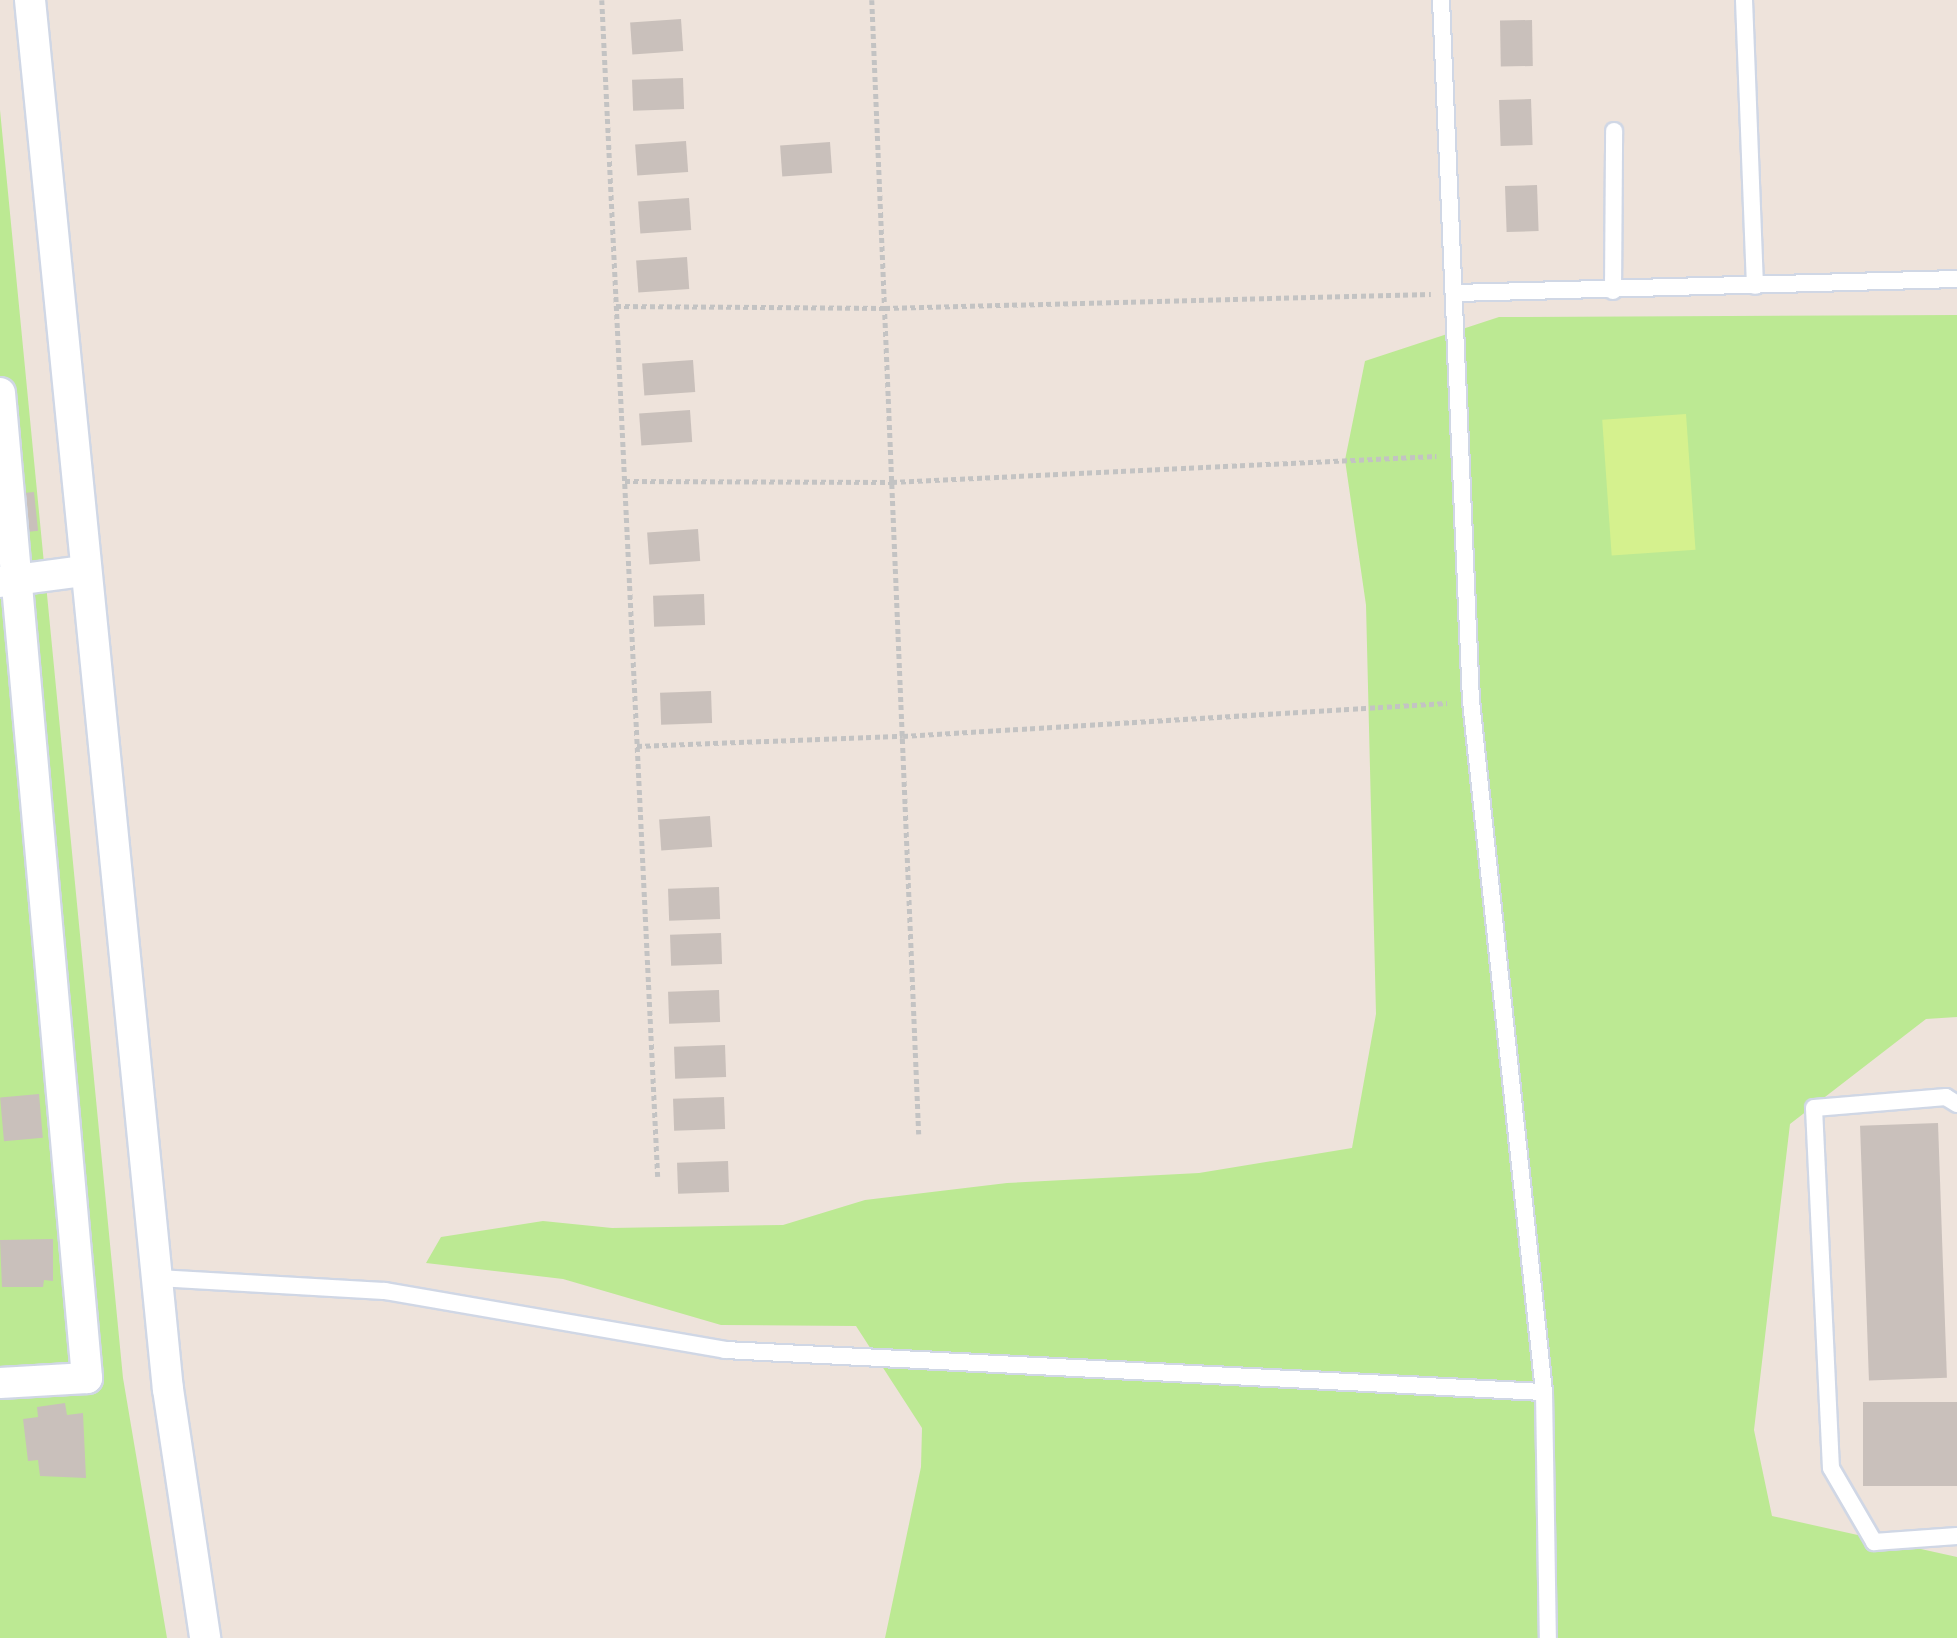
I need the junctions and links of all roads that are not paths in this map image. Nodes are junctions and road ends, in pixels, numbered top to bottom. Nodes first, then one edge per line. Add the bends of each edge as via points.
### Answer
1 (30, 0) edge
2 (1440, 0) edge
3 (1744, 0) edge
4 (1614, 131) dead end
5 (1957, 279) edge
6 (1755, 286) junction
7 (1613, 291) junction
8 (1456, 293) junction
9 (0, 393) edge
10 (82, 571) junction
11 (10, 581) edge
12 (1957, 1104) edge
13 (156, 1278) junction
14 (0, 1384) edge
15 (1544, 1392) junction
16 (1957, 1536) edge
17 (205, 1638) edge
18 (1548, 1638) edge

1 - 10 street
2 - 8 lane
3 - 6 lane
4 - 7 lane
5 - 6 lane
6 - 7 lane
7 - 8 lane
8 - 15 lane via 1471,701
9 - 11 street
10 - 11 street
10 - 13 street
11 - 14 street via 87,1378
12 - 16 lane via 1946,1097 1814,1108 1831,1468 1874,1542
13 - 15 lane via 385,1291 724,1350
13 - 17 street
15 - 18 lane

